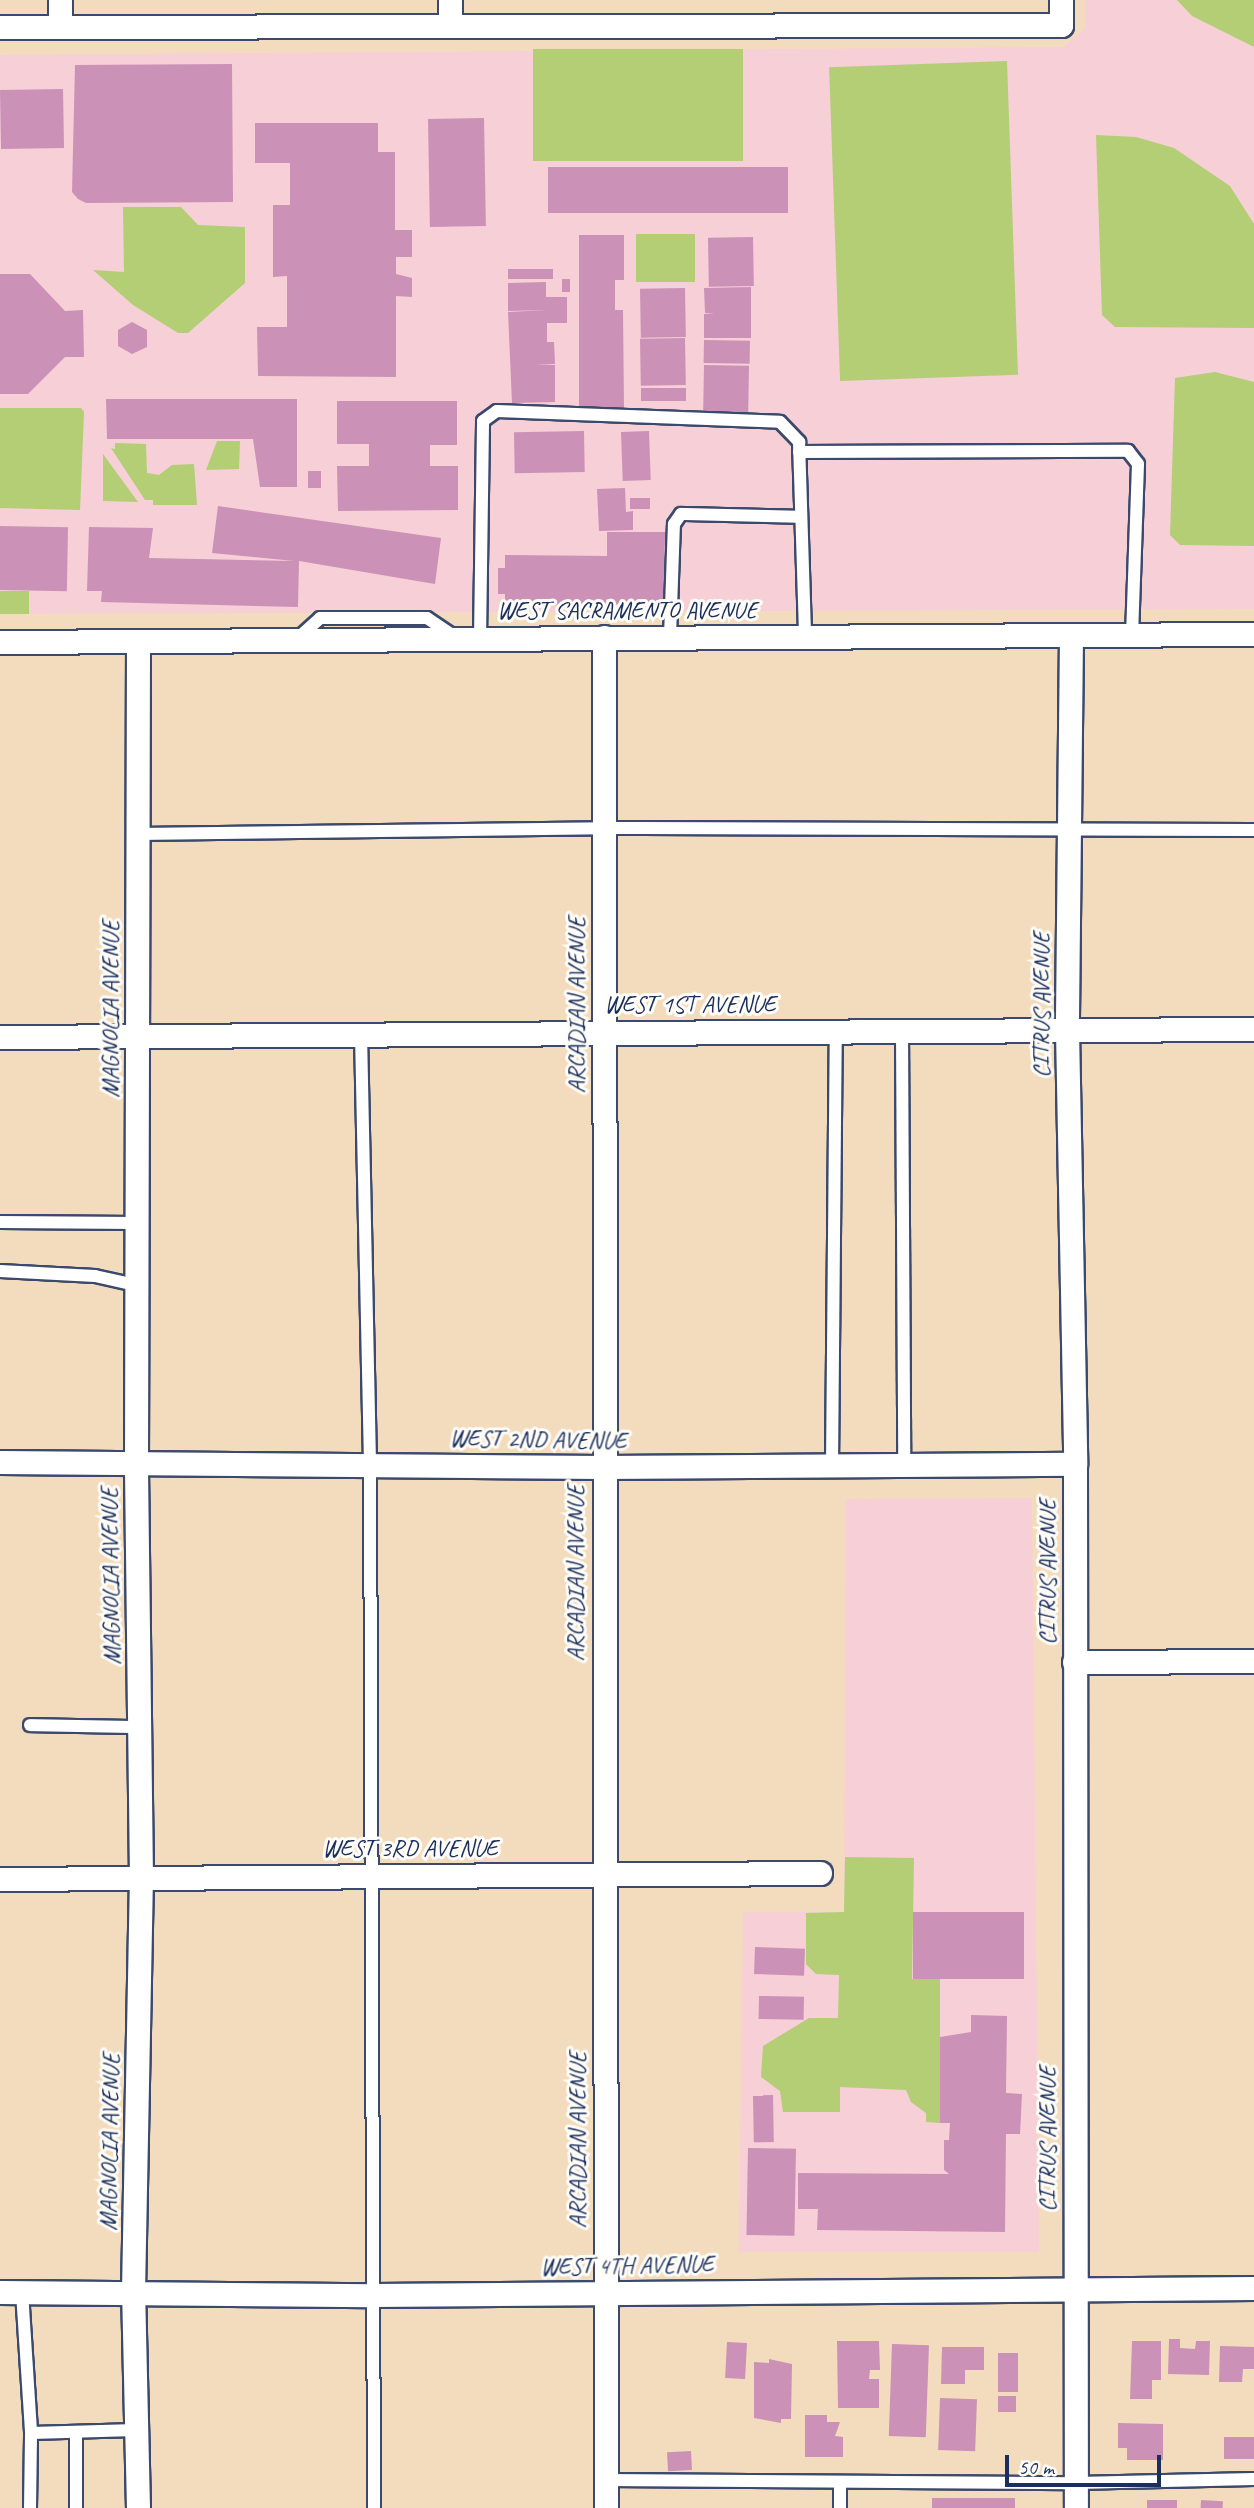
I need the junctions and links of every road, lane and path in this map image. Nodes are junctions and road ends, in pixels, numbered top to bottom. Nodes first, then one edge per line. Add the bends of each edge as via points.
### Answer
1 (60, 0) edge
2 (450, 0) edge
3 (1061, 0) edge
4 (60, 25) junction
5 (450, 26) junction
6 (0, 27) edge
7 (799, 447) junction
8 (801, 517) junction
9 (1254, 634) edge
10 (1071, 635) junction
11 (1132, 635) junction
12 (806, 636) junction
13 (604, 637) junction
14 (670, 637) junction
15 (469, 639) junction
16 (0, 642) edge
17 (138, 643) junction
18 (604, 828) junction
19 (1069, 829) junction
20 (1254, 830) edge
21 (137, 834) junction
22 (1254, 1028) edge
23 (902, 1030) junction
24 (1067, 1030) junction
25 (836, 1031) junction
26 (603, 1032) junction
27 (361, 1034) junction
28 (137, 1036) junction
29 (0, 1037) edge
30 (0, 1222) edge
31 (137, 1223) junction
32 (0, 1271) edge
33 (136, 1285) junction
34 (0, 1462) edge
35 (136, 1462) junction
36 (370, 1464) junction
37 (1075, 1464) junction
38 (904, 1465) junction
39 (832, 1466) junction
40 (603, 1467) junction
41 (1254, 1661) edge
42 (1074, 1662) junction
43 (30, 1725) dead end
44 (139, 1727) junction
45 (820, 1873) dead end
46 (603, 1874) junction
47 (372, 1876) junction
48 (141, 1878) junction
49 (0, 1879) edge
50 (1074, 2288) junction
51 (1254, 2288) edge
52 (133, 2291) junction
53 (11, 2292) edge
54 (604, 2293) junction
55 (373, 2295) junction
56 (136, 2430) junction
57 (76, 2432) junction
58 (32, 2433) junction
59 (1254, 2479) edge
60 (605, 2480) junction
61 (840, 2482) junction
62 (1076, 2483) junction
63 (30, 2508) edge
64 (76, 2508) edge
65 (138, 2508) edge
66 (374, 2508) edge
67 (606, 2508) edge
68 (840, 2508) edge
69 (1076, 2508) edge

1 - 4 street
2 - 5 street
3 - 5 street via 1061,25
4 - 5 street
4 - 6 street
7 - 8 lane
7 - 11 lane via 1128,451 1138,464
7 - 15 lane via 780,422 497,411 483,421
8 - 12 lane
8 - 14 lane via 681,514 674,524
9 - 11 street, WEST SACRAMENTO AVENUE
10 - 11 street, WEST SACRAMENTO AVENUE
10 - 12 street, WEST SACRAMENTO AVENUE
10 - 19 street, CITRUS AVENUE
12 - 14 street, WEST SACRAMENTO AVENUE
13 - 14 street, WEST SACRAMENTO AVENUE
13 - 15 street, WEST SACRAMENTO AVENUE
13 - 18 street, ARCADIAN AVENUE
15 - 17 street, WEST SACRAMENTO AVENUE
16 - 17 street, WEST SACRAMENTO AVENUE
17 - 21 street, MAGNOLIA AVENUE
18 - 19 lane
18 - 21 lane
18 - 26 street, ARCADIAN AVENUE
19 - 20 lane
19 - 24 street, CITRUS AVENUE
21 - 28 street, MAGNOLIA AVENUE
22 - 24 street, WEST 1ST AVENUE
23 - 24 street, WEST 1ST AVENUE
23 - 25 street, WEST 1ST AVENUE
23 - 38 lane
24 - 37 street, CITRUS AVENUE
25 - 26 street, WEST 1ST AVENUE
25 - 39 lane
26 - 27 street, WEST 1ST AVENUE
26 - 40 street, ARCADIAN AVENUE
27 - 28 street, WEST 1ST AVENUE
27 - 36 lane
28 - 29 street, WEST 1ST AVENUE
28 - 31 street, MAGNOLIA AVENUE
30 - 31 lane
31 - 33 street, MAGNOLIA AVENUE
32 - 33 lane via 95,1276
33 - 35 street, MAGNOLIA AVENUE
34 - 35 street, WEST 2ND AVENUE
35 - 36 street, WEST 2ND AVENUE
35 - 44 street, MAGNOLIA AVENUE
36 - 40 street, WEST 2ND AVENUE
36 - 47 lane
37 - 38 street, WEST 2ND AVENUE
37 - 42 street, CITRUS AVENUE
38 - 39 street, WEST 2ND AVENUE
39 - 40 street, WEST 2ND AVENUE
40 - 46 street, ARCADIAN AVENUE
41 - 42 street
42 - 50 street, CITRUS AVENUE
43 - 44 lane
44 - 48 street, MAGNOLIA AVENUE
45 - 46 street, WEST 3RD AVENUE
46 - 47 street, WEST 3RD AVENUE
46 - 54 street, ARCADIAN AVENUE
47 - 48 street, WEST 3RD AVENUE
47 - 55 lane
48 - 49 street, WEST 3RD AVENUE
48 - 52 street, MAGNOLIA AVENUE
50 - 51 street, WEST 4TH AVENUE
50 - 54 street, WEST 4TH AVENUE
50 - 62 street, CITRUS AVENUE
52 - 53 street, WEST 4TH AVENUE
52 - 55 street, WEST 4TH AVENUE
52 - 56 street, MAGNOLIA AVENUE
53 - 58 lane
54 - 55 street, WEST 4TH AVENUE
54 - 60 street, ARCADIAN AVENUE
55 - 66 lane
56 - 57 lane
56 - 65 street, MAGNOLIA AVENUE
57 - 58 lane
57 - 64 lane
58 - 63 lane
59 - 62 lane
60 - 61 lane
60 - 67 street, ARCADIAN AVENUE
61 - 62 lane
61 - 68 lane
62 - 69 street, CITRUS AVENUE

